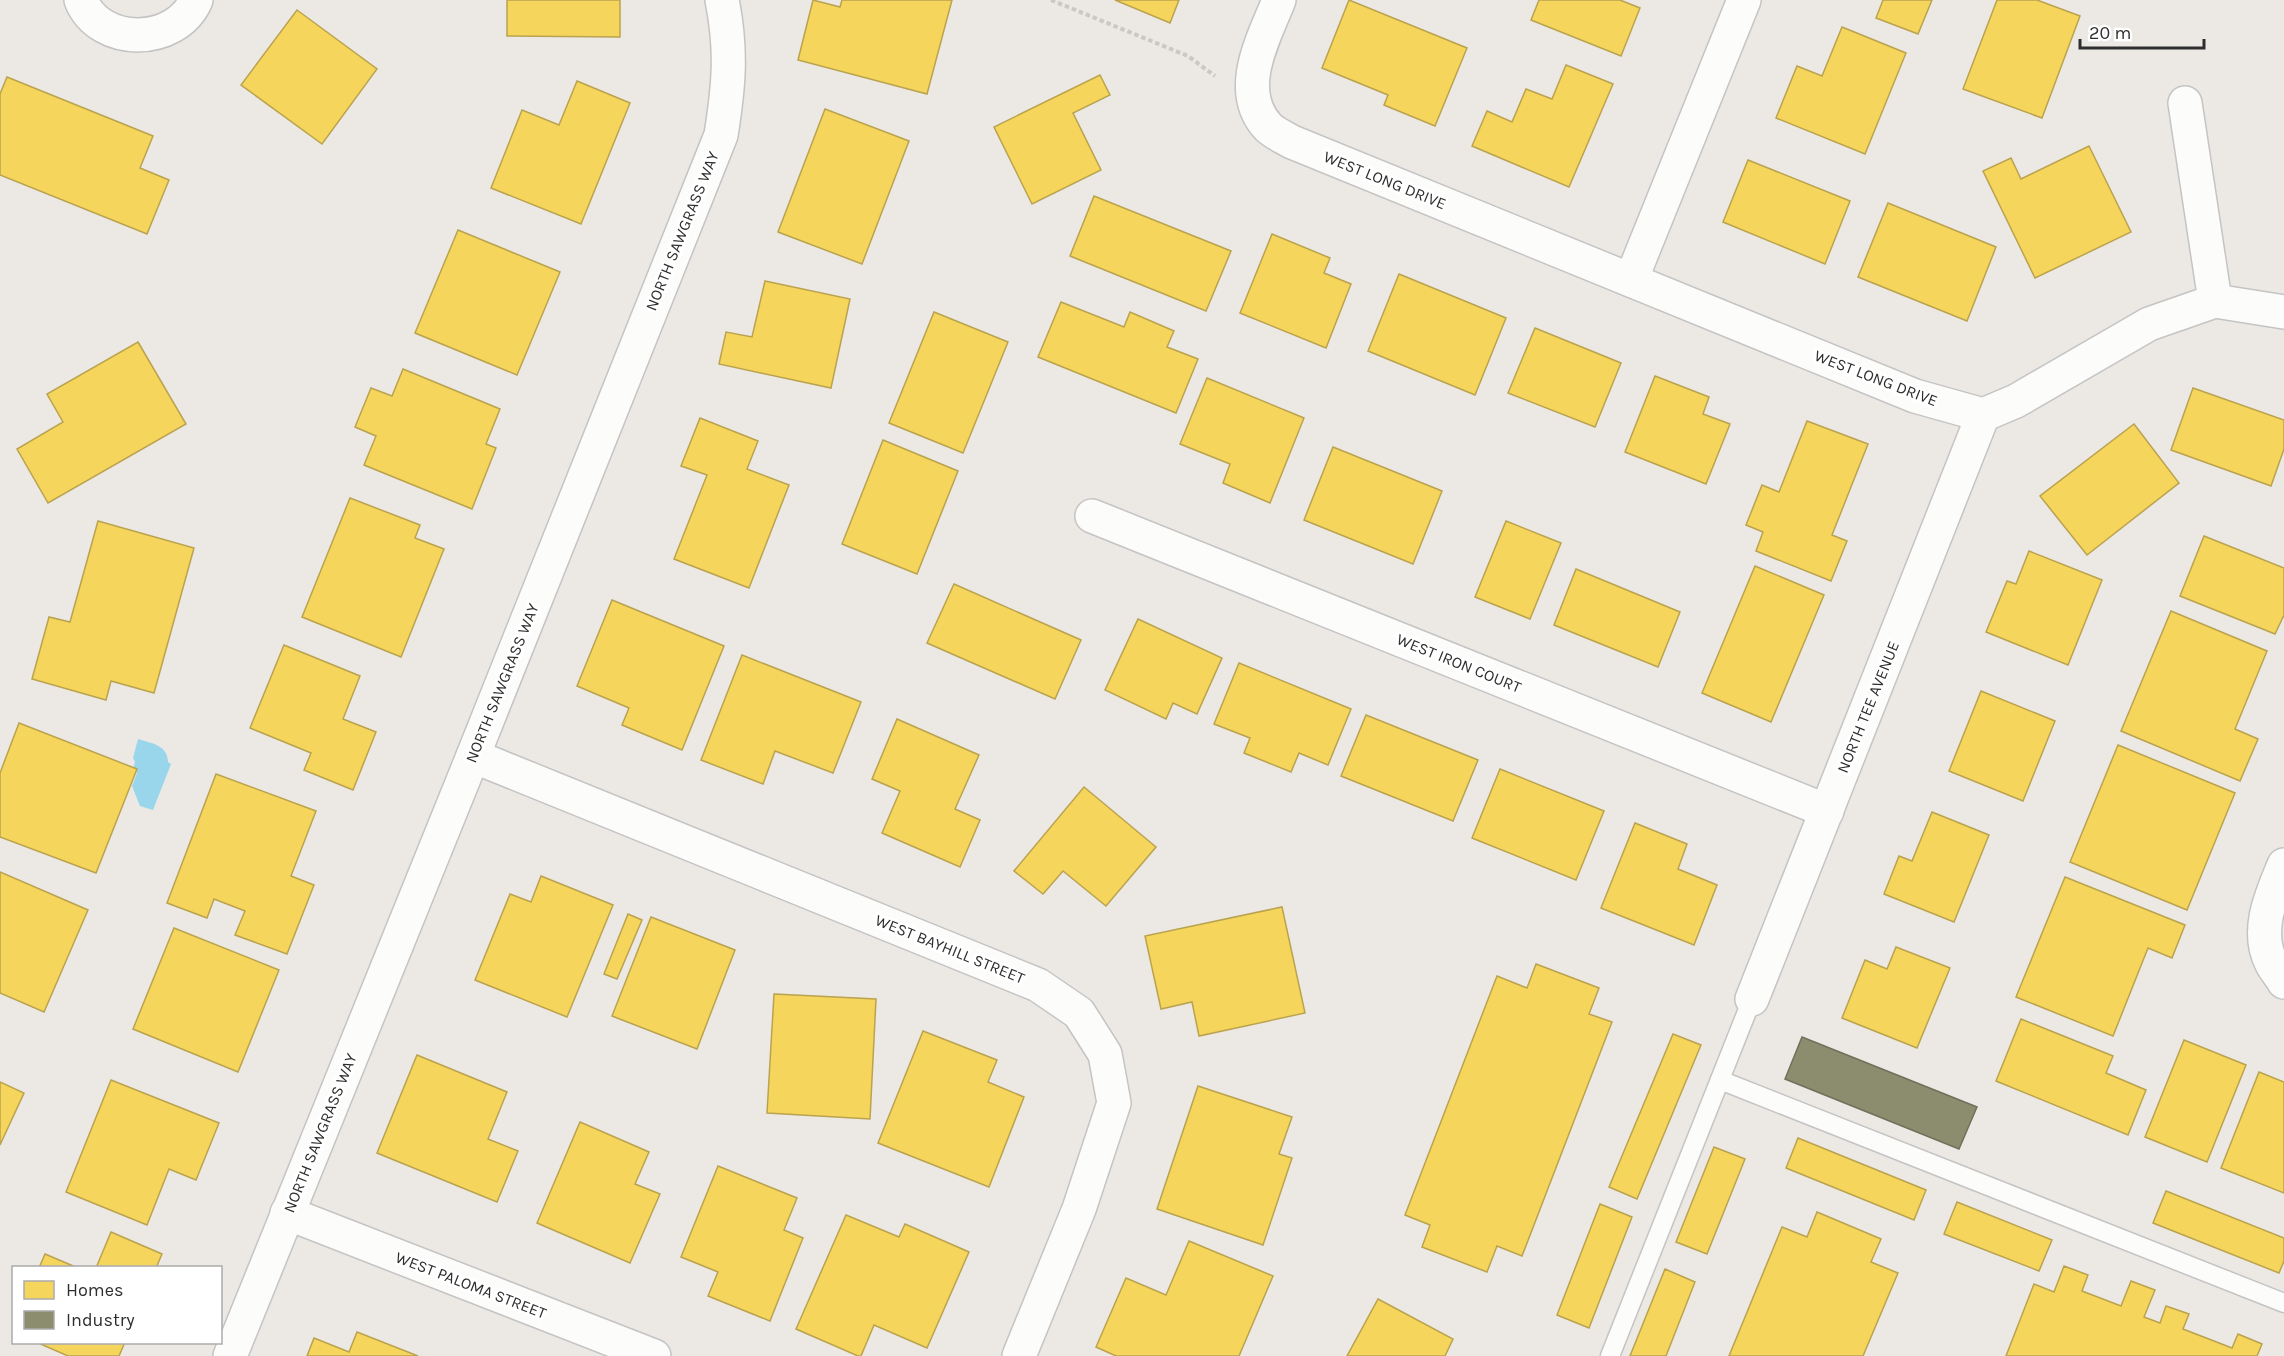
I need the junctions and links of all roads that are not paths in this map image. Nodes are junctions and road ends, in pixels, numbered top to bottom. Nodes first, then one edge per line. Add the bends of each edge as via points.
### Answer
1 (81, 0) edge
2 (195, 0) edge
3 (722, 0) edge
4 (1279, 0) edge
5 (1743, 0) edge
6 (2185, 104) dead end
7 (1631, 280) junction
8 (2216, 301) junction
9 (2284, 312) edge
10 (1983, 415) junction
11 (1092, 516) dead end
12 (473, 756) junction
13 (1827, 811) junction
14 (2284, 865) edge
15 (2277, 971) edge
16 (1752, 999) joint
17 (1720, 1080) junction
18 (287, 1214) junction
19 (2284, 1303) edge
20 (230, 1356) edge
21 (654, 1356) edge
22 (1019, 1356) edge
23 (1610, 1356) edge

1 - 2 street via 99,23 119,33 140,36 161,32 179,22
3 - 12 street, NORTH SAWGRASS WAY via 728,32 729,88 721,135
4 - 7 street, WEST LONG DRIVE via 1251,79 1255,105 1269,128 1292,142
5 - 7 street
6 - 8 street
7 - 10 street, WEST LONG DRIVE via 1915,396
8 - 9 street
8 - 10 street via 2149,324 2016,401
10 - 13 street, NORTH TEE AVENUE
11 - 13 street, WEST IRON COURT
12 - 18 street, NORTH SAWGRASS WAY
12 - 22 street, WEST BAYHILL STREET via 1038,985 1079,1013 1106,1054 1114,1103 1079,1209
13 - 16 street, NORTH TEE AVENUE
14 - 15 street via 2268,904 2264,933
16 - 17 lane
17 - 19 lane
17 - 23 lane
18 - 20 street, NORTH SAWGRASS WAY
18 - 21 street, WEST PALOMA STREET

